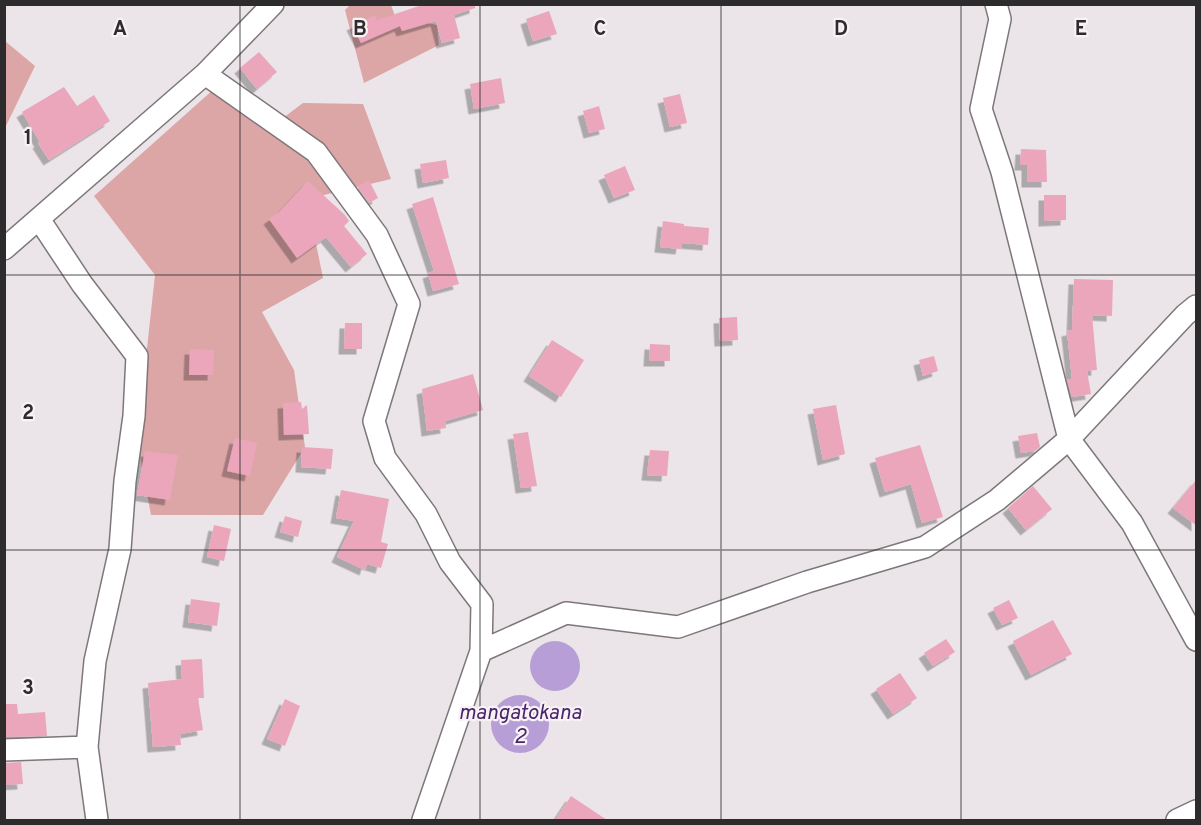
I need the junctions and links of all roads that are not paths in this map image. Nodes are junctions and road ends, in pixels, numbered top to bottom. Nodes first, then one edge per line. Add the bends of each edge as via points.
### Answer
1 (273, 4) edge
2 (996, 4) edge
3 (204, 74) junction
4 (39, 219) junction
5 (4, 249) edge
6 (1197, 306) edge
7 (1069, 439) junction
8 (1197, 640) edge
9 (481, 651) junction
10 (87, 747) junction
11 (4, 750) edge
12 (1197, 811) edge
13 (97, 820) edge
14 (423, 820) edge
15 (1177, 820) edge

1 - 3 street
2 - 7 street via 1000,19 981,109 1002,172
3 - 4 street
3 - 9 street via 316,152 377,235 409,304 374,421 385,458 426,514 450,562 482,604
4 - 5 street
4 - 10 street via 137,356 135,416 120,549 95,661
6 - 7 street
7 - 8 street via 1132,523
7 - 9 street via 997,500 926,547 807,582 678,627 566,613
9 - 14 street
10 - 11 street
10 - 13 street
12 - 15 street

